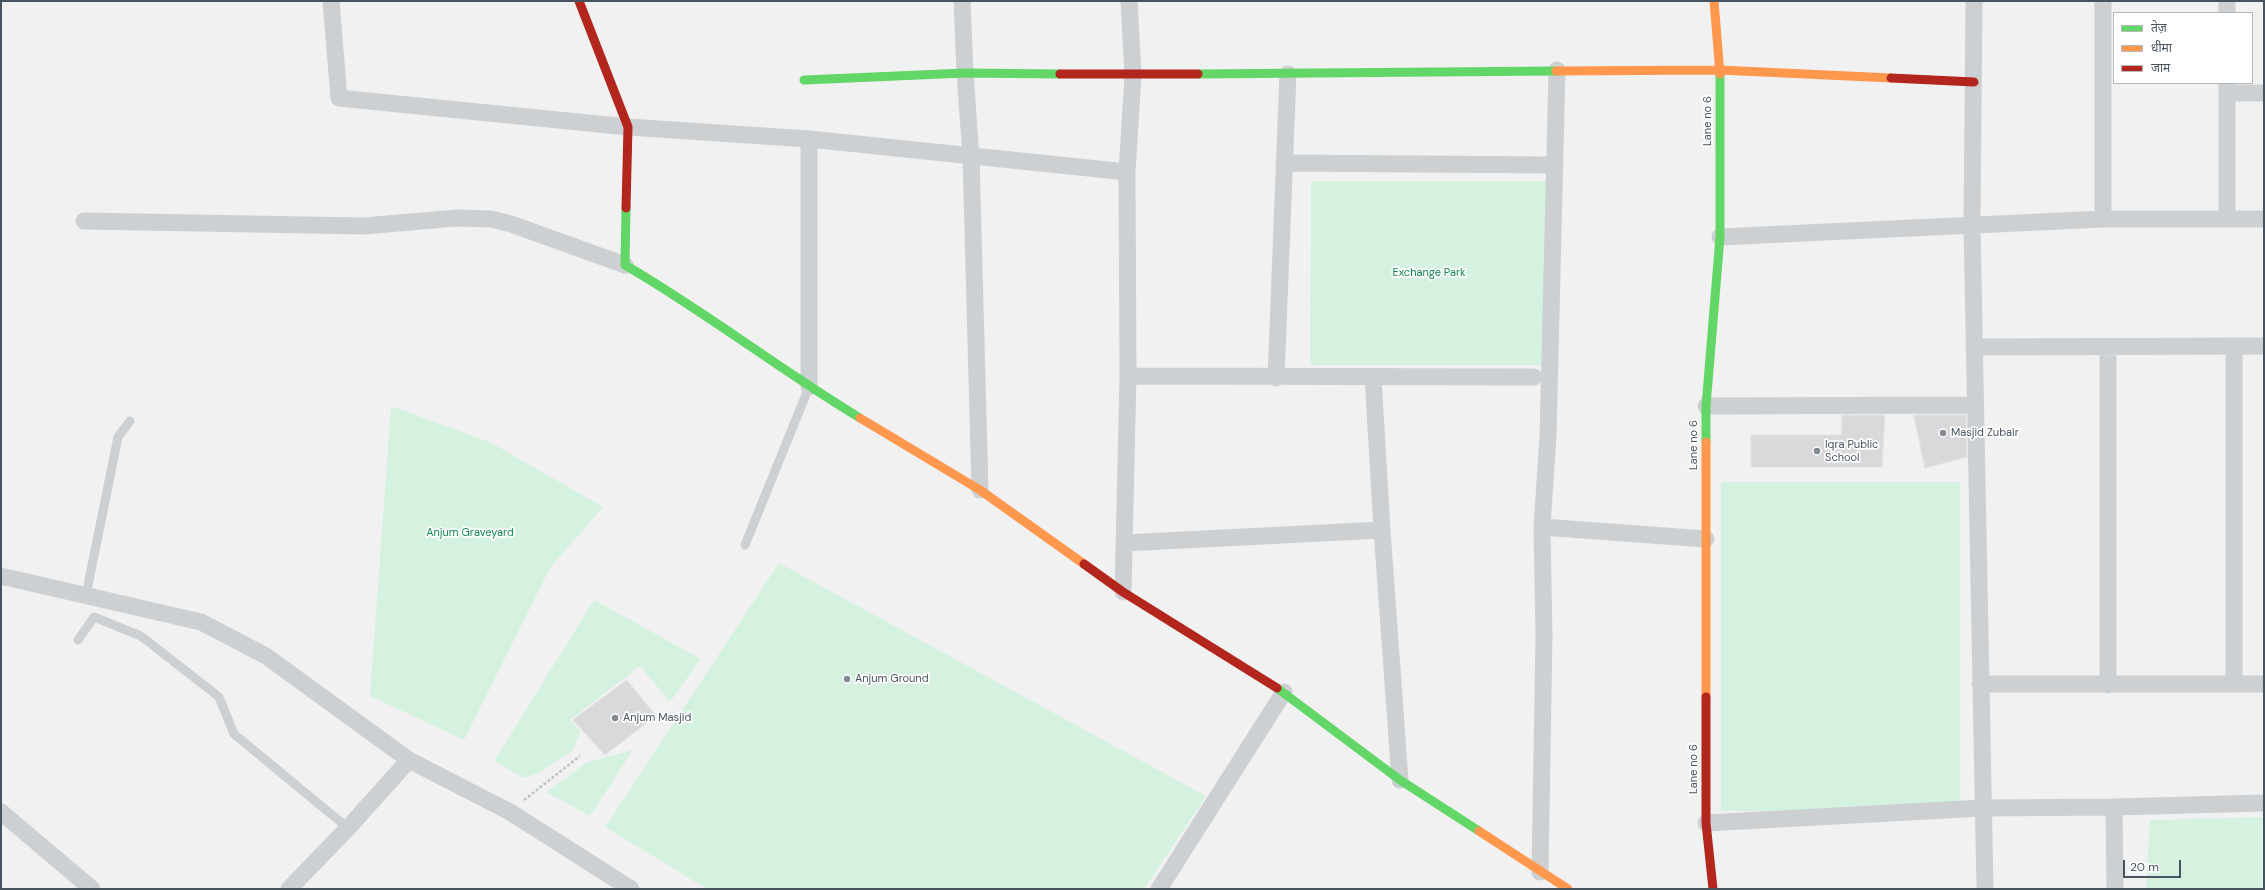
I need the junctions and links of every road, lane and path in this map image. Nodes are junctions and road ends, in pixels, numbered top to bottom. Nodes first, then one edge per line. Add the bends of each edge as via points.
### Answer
1 (330, 1) edge
2 (579, 1) edge
3 (962, 1) edge
4 (1129, 1) edge
5 (1714, 1) edge
6 (1974, 1) edge
7 (2103, 1) edge
8 (2226, 1) edge
9 (2226, 12) edge
10 (1557, 70) junction
11 (1720, 70) junction
12 (965, 73) junction
13 (1288, 74) junction
14 (1132, 75) junction
15 (804, 80) dead end
16 (1974, 82) junction
17 (2227, 88) edge
18 (2264, 93) edge
19 (628, 128) junction
20 (809, 139) junction
21 (971, 157) junction
22 (1284, 163) junction
23 (1555, 165) junction
24 (1127, 172) junction
25 (2103, 219) junction
26 (2227, 219) junction
27 (2264, 219) edge
28 (84, 221) dead end
29 (1972, 225) junction
30 (1720, 237) junction
31 (625, 265) junction
32 (2108, 346) junction
33 (2234, 346) junction
34 (2264, 346) edge
35 (1974, 347) junction
36 (1128, 376) junction
37 (1373, 377) junction
38 (1534, 377) dead end
39 (1276, 378) junction
40 (809, 387) junction
41 (1974, 405) junction
42 (1706, 406) junction
43 (130, 421) dead end
44 (980, 490) junction
45 (1542, 527) junction
46 (1382, 530) junction
47 (1706, 539) junction
48 (1124, 542) junction
49 (745, 545) dead end
50 (1, 576) edge
51 (1123, 592) junction
52 (86, 595) junction
53 (78, 640) dead end
54 (1980, 684) junction
55 (2234, 684) junction
56 (2264, 684) edge
57 (2108, 685) junction
58 (1284, 692) junction
59 (580, 756) dead end
60 (409, 760) junction
61 (1400, 780) junction
62 (2264, 803) edge
63 (2114, 807) junction
64 (1983, 808) junction
65 (1, 812) edge
66 (510, 812) junction
67 (1706, 823) junction
68 (348, 828) junction
69 (1540, 872) junction
70 (92, 889) edge
71 (289, 889) edge
72 (631, 889) edge
73 (1159, 889) edge
74 (1568, 889) edge
75 (1713, 889) edge
76 (1985, 889) edge
77 (2115, 889) edge

1 - 19 street via 339,98
2 - 19 street
3 - 12 street
4 - 14 street
5 - 11 street, Lane no 6
6 - 16 street
7 - 25 street
8 - 9 street
10 - 11 street
10 - 13 street
10 - 23 street
11 - 16 street
11 - 30 street, Lane no 6
12 - 14 street
12 - 15 street
12 - 21 street
13 - 14 street
13 - 22 street
14 - 24 street
16 - 29 street
17 - 18 street
17 - 26 street
19 - 20 street
19 - 31 street
20 - 21 street
20 - 40 street
21 - 24 street
21 - 44 street
22 - 23 street
22 - 39 street
23 - 45 street via 1548,436
24 - 36 street
25 - 26 street
25 - 29 street
26 - 27 street
28 - 31 street via 364,226 456,218 491,219
29 - 30 street
29 - 35 street
30 - 42 street, Lane no 6
31 - 40 street via 675,294
32 - 33 street
32 - 35 street
32 - 57 street
33 - 34 street
33 - 55 street
35 - 41 street
36 - 39 street
36 - 48 street
37 - 38 street
37 - 39 street
37 - 46 street
40 - 44 street
40 - 49 lane
41 - 42 street
41 - 54 street
42 - 47 street, Lane no 6
43 - 52 lane via 118,437
44 - 51 street
45 - 47 street
45 - 69 street via 1544,636
46 - 48 street
46 - 61 street
47 - 67 street, Lane no 6
48 - 51 street
50 - 52 street
51 - 58 street
52 - 60 street via 201,622 266,656
53 - 68 lane via 94,617 141,636 219,697 234,734
54 - 57 street
54 - 64 street
55 - 56 street
55 - 57 street
58 - 61 street
58 - 73 street
59 - 66 path
60 - 66 street
60 - 68 street
61 - 69 street
62 - 63 street
63 - 64 street
63 - 77 street
64 - 67 street
64 - 76 street
65 - 70 street
66 - 72 street
67 - 75 street, Lane no 6
68 - 71 street
69 - 74 street

